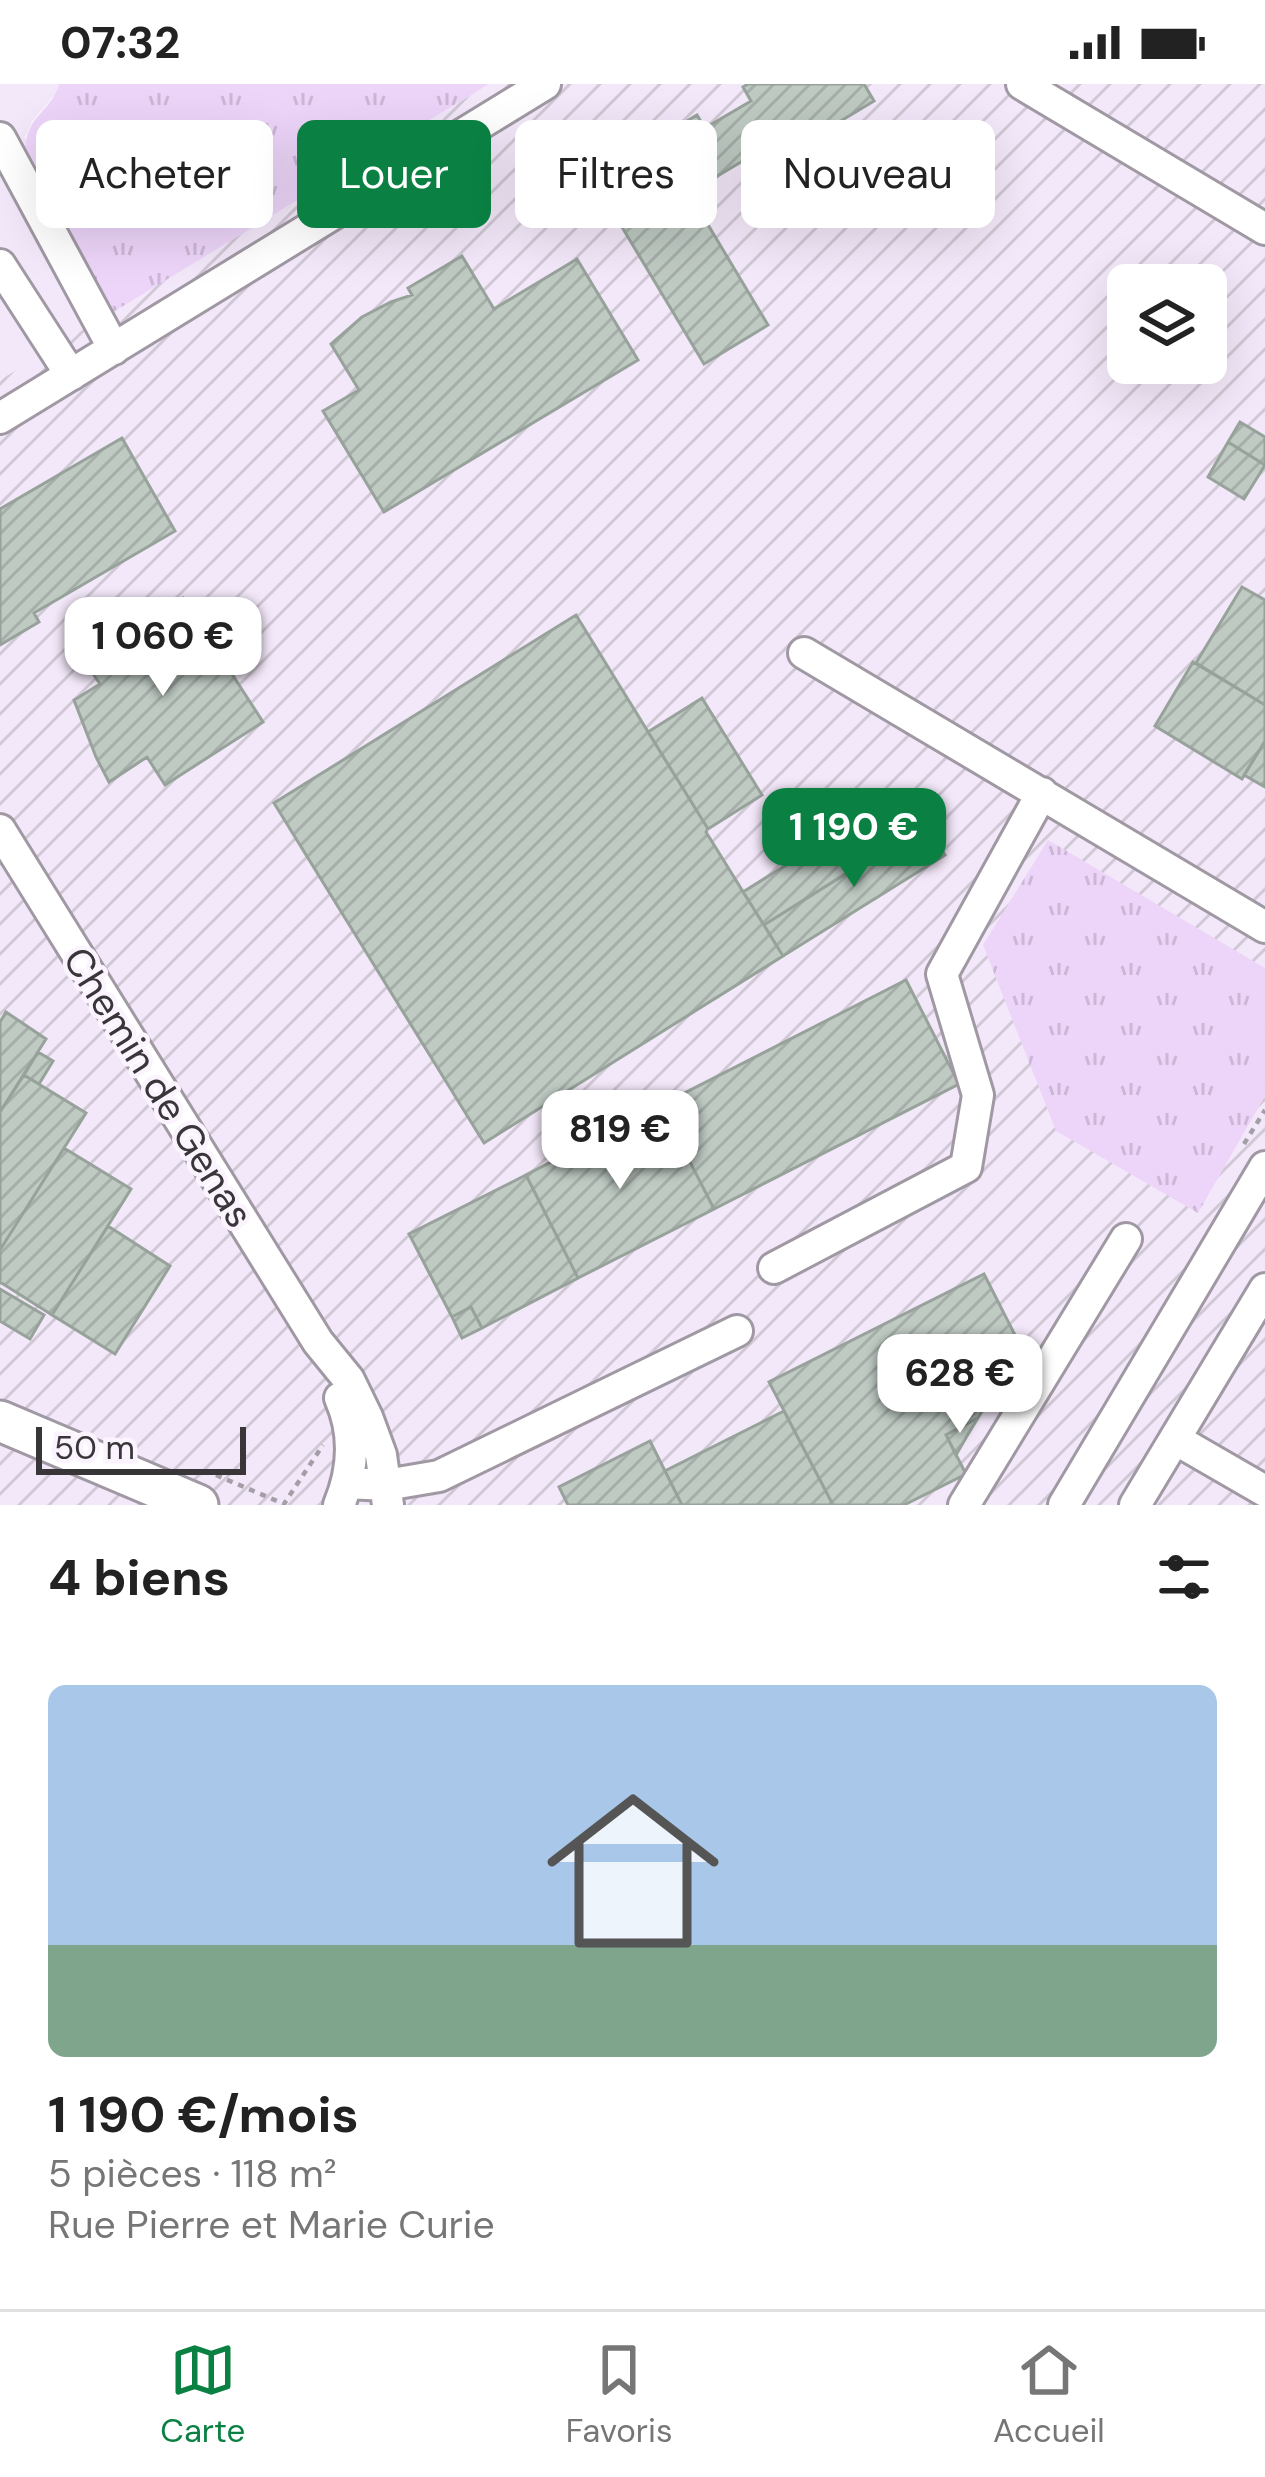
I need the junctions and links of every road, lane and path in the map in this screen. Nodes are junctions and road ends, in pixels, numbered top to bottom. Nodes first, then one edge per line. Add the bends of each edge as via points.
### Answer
1 (545, 84) edge
2 (1022, 84) edge
3 (0, 138) edge
4 (1265, 229) edge
5 (0, 266) edge
6 (114, 349) junction
7 (71, 375) junction
8 (0, 418) edge
9 (804, 653) dead end
10 (1042, 794) junction
11 (0, 830) edge
12 (1265, 927) edge
13 (1265, 1167) edge
14 (1126, 1239) dead end
15 (774, 1268) dead end
16 (1265, 1288) edge
17 (737, 1331) dead end
18 (318, 1342) junction
19 (345, 1410) junction
20 (0, 1421) edge
21 (1175, 1438) junction
22 (208, 1490) edge
23 (1265, 1491) edge
24 (343, 1494) edge
25 (387, 1495) edge
26 (285, 1505) edge
27 (964, 1505) edge
28 (1064, 1505) edge
29 (1135, 1505) edge

1 - 6 street
2 - 4 street
3 - 6 street
5 - 7 street
6 - 7 street
7 - 8 street
9 - 10 street
10 - 12 street
10 - 15 street via 942,974 978,1095 966,1167
11 - 18 street, Chemin de Genas
13 - 28 street
14 - 27 street
16 - 21 street
17 - 25 street
18 - 19 street, Chemin de Genas
18 - 25 street, Chemin de Genas via 367,1418
19 - 24 street, Chemin de Genas via 353,1441
19 - 26 path
20 - 22 main road
21 - 23 street
21 - 29 street
22 - 26 path
24 - 25 street

